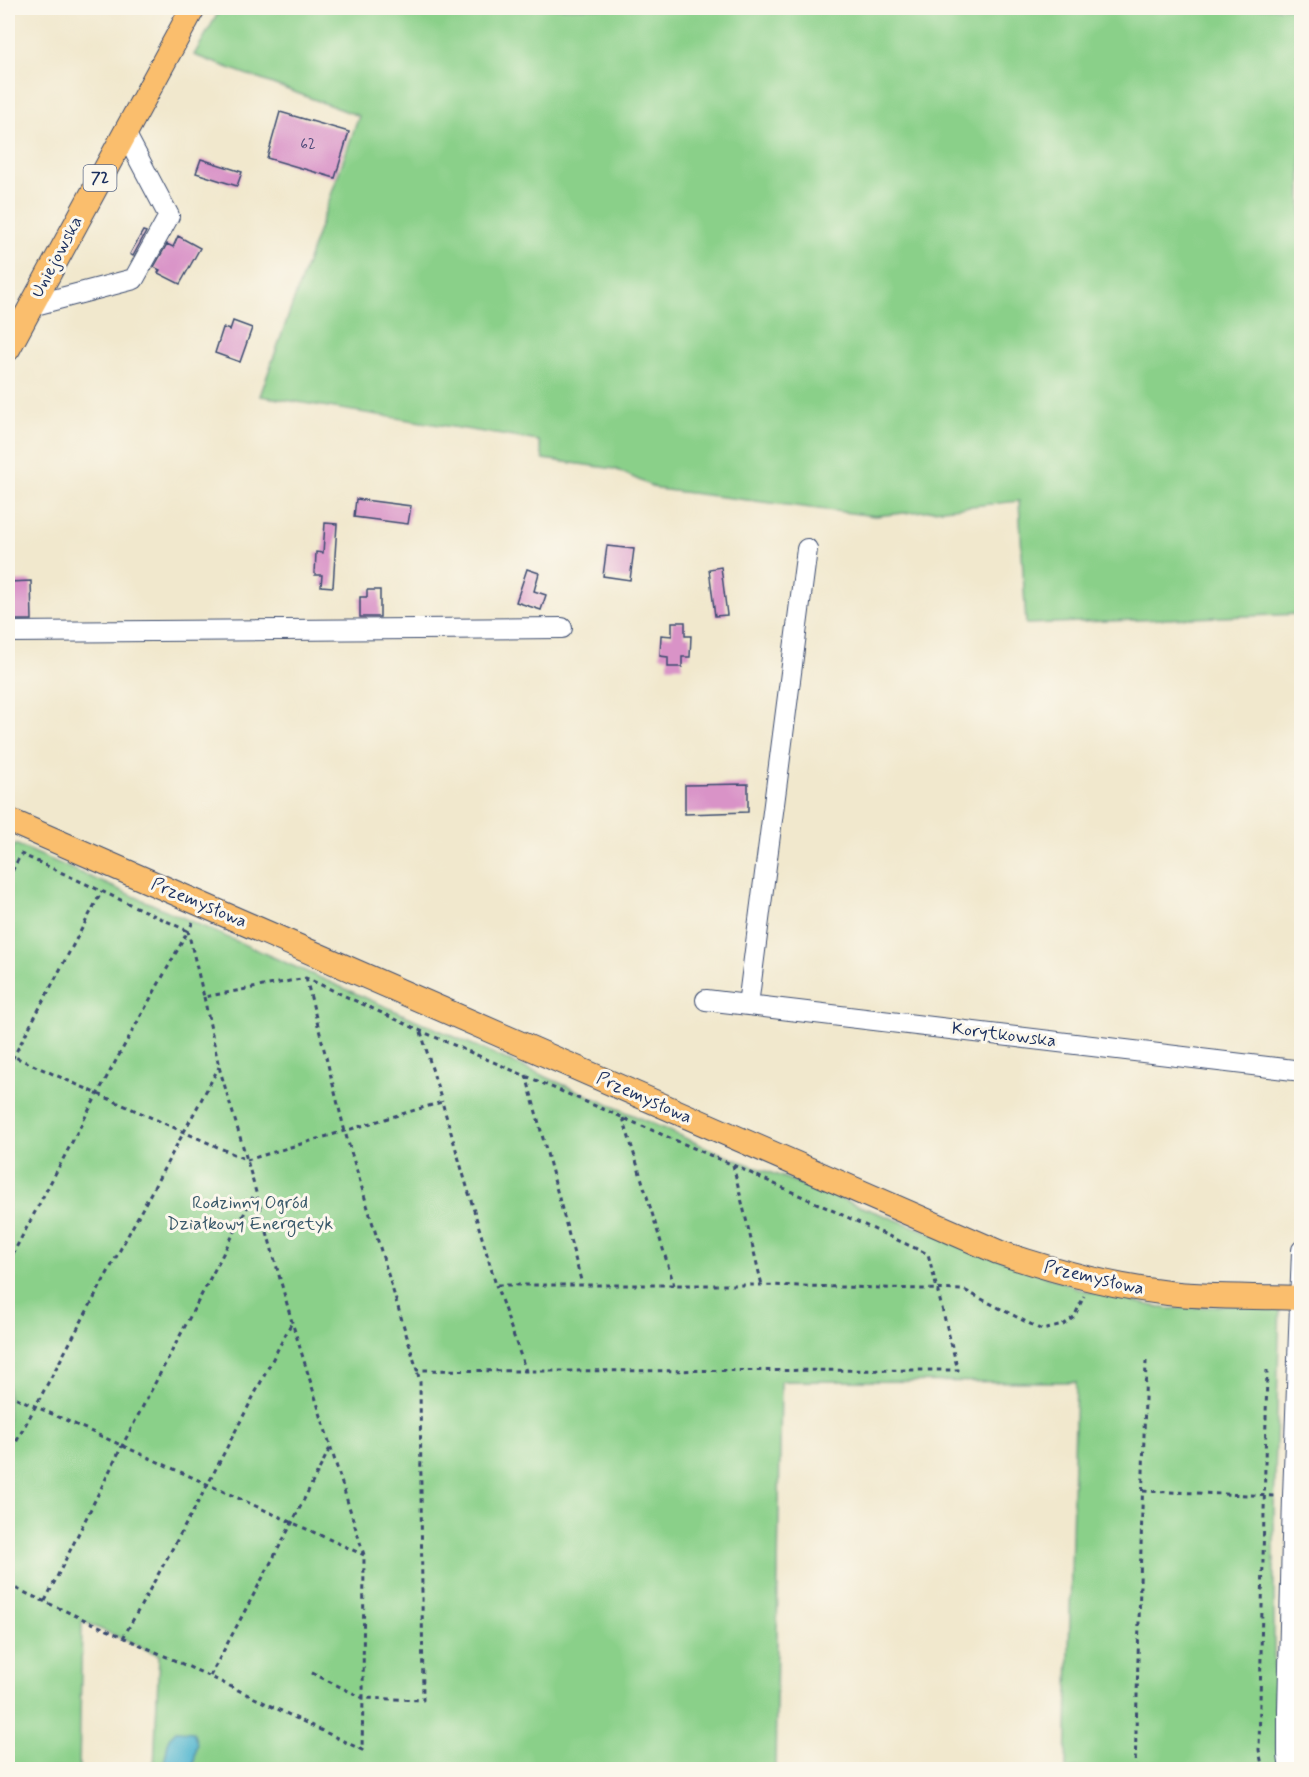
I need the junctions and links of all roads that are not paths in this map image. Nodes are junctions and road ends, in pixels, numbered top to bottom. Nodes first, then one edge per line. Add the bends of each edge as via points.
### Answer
1 (193, 8) edge
2 (125, 132) junction
3 (31, 306) junction
4 (8, 349) edge
5 (807, 549) dead end
6 (562, 628) dead end
7 (8, 633) edge
8 (8, 820) edge
9 (706, 1000) dead end
10 (748, 1005) junction
11 (1302, 1071) edge
12 (1302, 1250) edge
13 (1301, 1297) edge
14 (1290, 1770) edge

1 - 2 main road, Uniejowska / 72
2 - 3 main road, Uniejowska / 72
2 - 3 street via 169,216 134,279
3 - 4 main road, Uniejowska / 72
5 - 10 street
6 - 7 street
8 - 13 main road, Przemysłowa via 998,1252 1091,1280 1171,1294
9 - 10 street, Korytkowska
10 - 11 street, Korytkowska
12 - 13 street
13 - 14 street via 1293,1496

